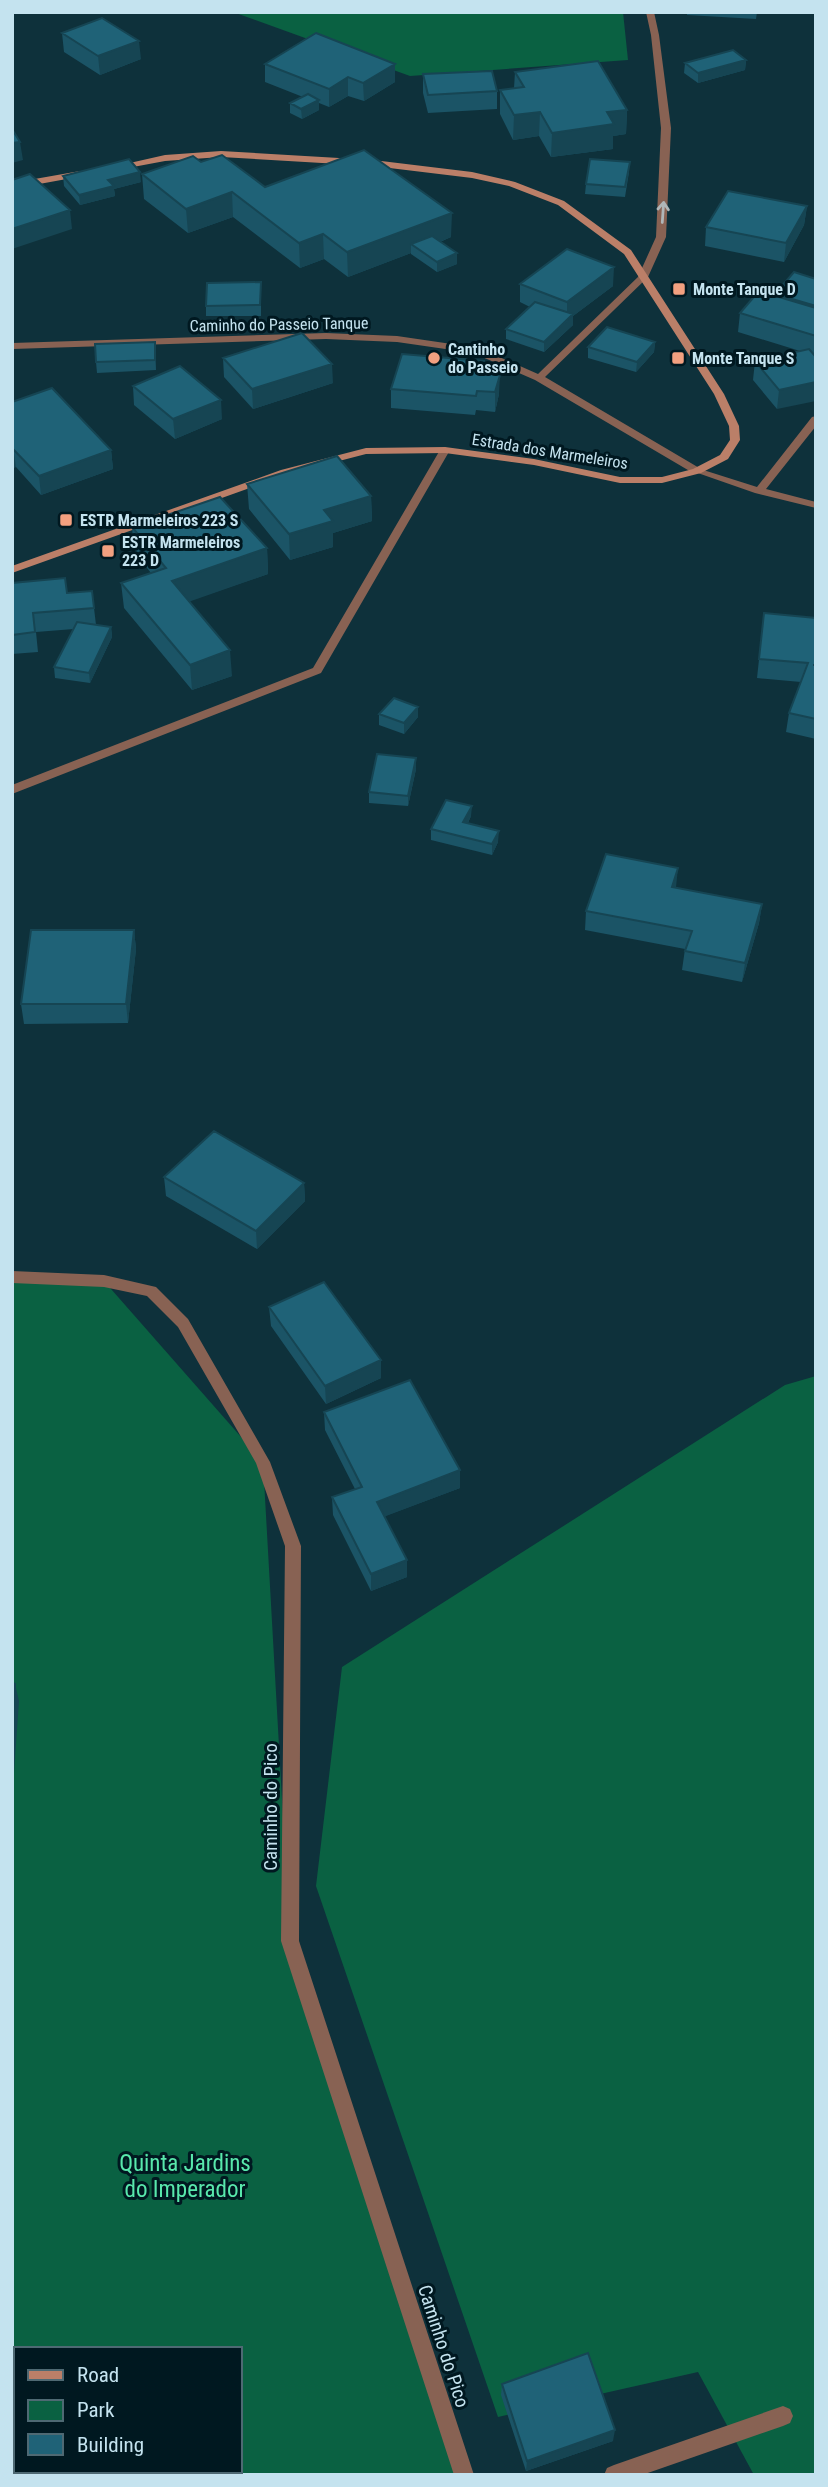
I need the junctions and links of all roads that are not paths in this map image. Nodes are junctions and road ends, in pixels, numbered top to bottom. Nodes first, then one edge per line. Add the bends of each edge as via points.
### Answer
1 (650, 12) edge
2 (101, 170) edge
3 (88, 172) edge
4 (12, 186) edge
5 (643, 277) junction
6 (12, 346) edge
7 (539, 378) junction
8 (816, 419) edge
9 (445, 450) junction
10 (697, 471) junction
11 (759, 491) junction
12 (816, 505) edge
13 (12, 570) edge
14 (12, 790) edge
15 (12, 1277) edge
16 (783, 2416) dead end
17 (464, 2475) edge
18 (614, 2475) edge

5 -> 1 street via 661,237 666,128
2 - 5 main road, Estrada dos Marmeleiros via 221,154 373,163 472,175 561,203 628,252
3 - 4 main road
5 - 7 street
5 - 10 main road, Estrada dos Marmeleiros via 719,394 734,426 735,440 724,457
6 - 7 street, Caminho do Passeio Tanque via 326,336 397,339 475,350
7 - 10 street, Caminho do Passeio Tanque
8 - 11 street
9 - 10 main road, Estrada dos Marmeleiros via 621,480 662,480
9 - 13 main road, Estrada dos Marmeleiros via 366,451 285,472
9 - 14 street via 317,670
10 - 11 street, Caminho do Passeio Tanque
11 - 12 street, Caminho do Passeio Tanque
15 - 17 street, Caminho do Pico via 104,1280 151,1291 183,1323 264,1462 293,1546 290,1941
16 - 18 street

